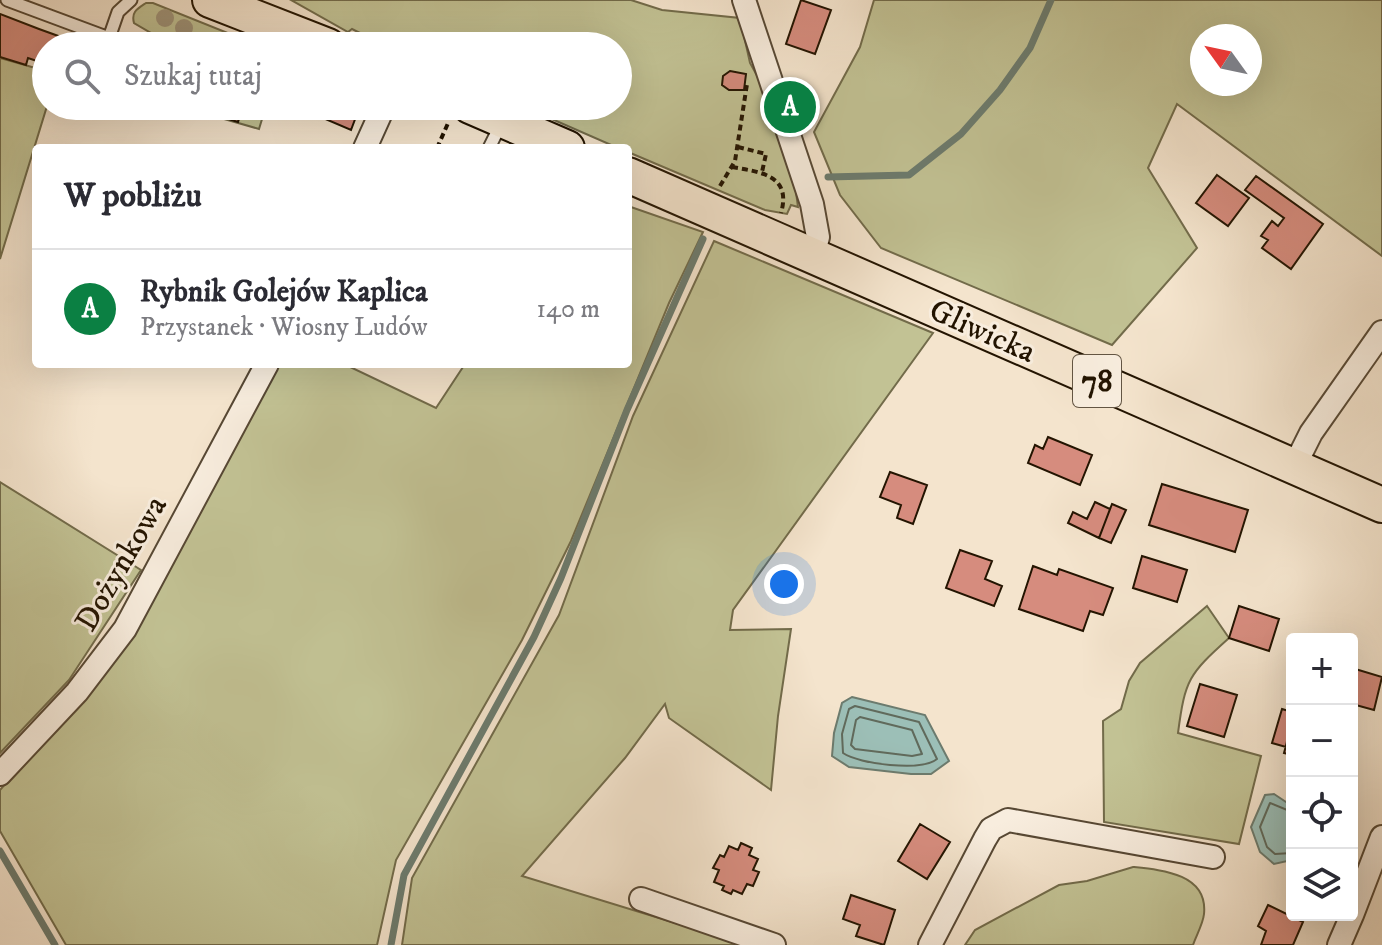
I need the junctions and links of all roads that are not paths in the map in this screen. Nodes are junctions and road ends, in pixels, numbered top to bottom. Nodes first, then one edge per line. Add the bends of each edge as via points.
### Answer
1 (7, 0) edge
2 (131, 0) edge
3 (210, 0) edge
4 (744, 0) edge
5 (93, 32) edge
6 (111, 32) edge
7 (292, 32) edge
8 (378, 120) edge
9 (476, 120) edge
10 (496, 134) edge
11 (367, 144) edge
12 (547, 144) edge
13 (632, 177) edge
14 (813, 256) junction
15 (1382, 332) edge
16 (265, 368) edge
17 (1294, 467) junction
18 (1382, 505) edge
19 (0, 774) edge
20 (1382, 837) edge
21 (1213, 857) dead end
22 (641, 899) dead end
23 (1358, 899) edge
24 (1349, 921) edge
25 (774, 945) edge
26 (930, 945) edge
27 (1339, 945) edge

1 - 5 lane
2 - 6 lane via 118,12
3 - 7 main road
4 - 14 street via 812,204 818,237
8 - 11 street
9 - 10 main road
10 - 12 main road
13 - 14 main road, Gliwicka / 78
14 - 17 main road, Gliwicka / 78
15 - 17 street via 1311,433
16 - 19 street, Dożynkowa via 125,629 77,692
17 - 18 main road, Gliwicka / 78
20 - 23 street
21 - 26 street via 1008,820 991,829
22 - 25 street
24 - 27 street

